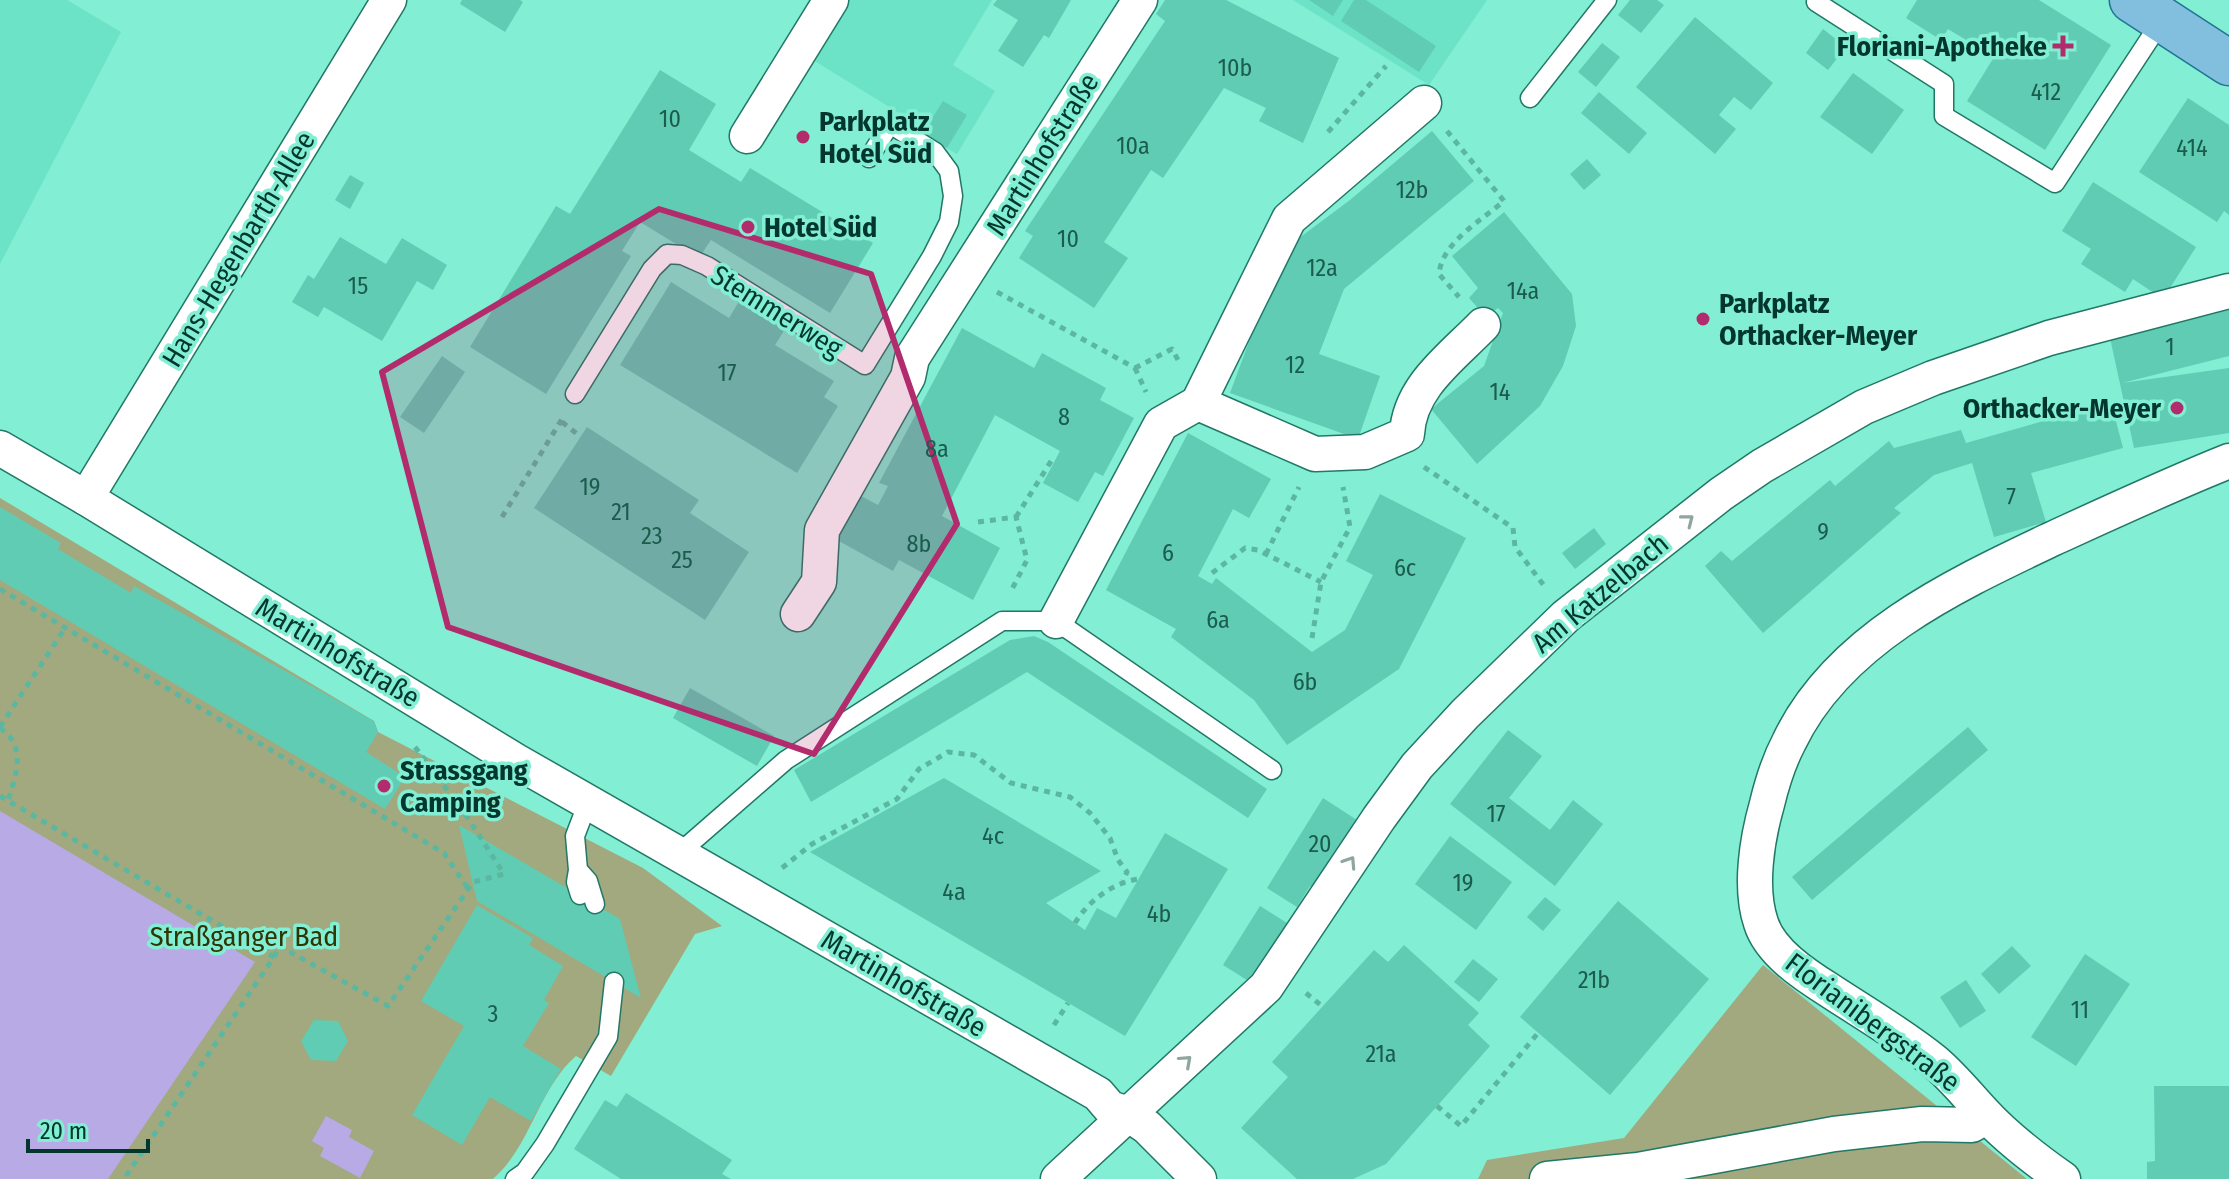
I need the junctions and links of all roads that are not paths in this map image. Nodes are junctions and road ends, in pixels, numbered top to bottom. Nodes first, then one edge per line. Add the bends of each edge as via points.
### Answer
1 (389, 0) edge
2 (831, 0) edge
3 (1140, 0) edge
4 (1607, 0) edge
5 (1816, 1) edge
6 (2147, 10) edge
7 (2229, 63) edge
8 (1530, 98) dead end
9 (1424, 103) road end
10 (747, 136) dead end
11 (869, 158) dead end
12 (2229, 291) edge
13 (1483, 325) road end
14 (575, 394) road end
15 (1198, 403) junction
16 (0, 448) edge
17 (2229, 461) edge
18 (86, 498) junction
19 (798, 614) dead end
20 (1056, 621) junction
21 (1272, 770) dead end
22 (588, 802) junction
23 (678, 854) junction
24 (587, 900) dead end
25 (609, 983) dead end
26 (1128, 1114) junction
27 (1986, 1116) junction
28 (524, 1177) edge
29 (1058, 1179) edge
30 (1199, 1179) edge
31 (1547, 1179) edge
32 (2063, 1179) edge

1 - 18 street, Hans-Hegenbarth-Allee
2 - 10 street
3 - 19 street, Martinhofstraße via 912,358 908,377 822,530 819,582
4 - 8 lane
5 - 6 lane via 1944,84 1944,116 2055,183
6 - 7 main road
9 - 15 street via 1289,219
11 - 14 lane, Stemmerweg via 890,124 935,152 949,171 953,196 949,222 932,256 865,365 707,266 667,254 652,269
26 -> 12 street, Am Katzelbach via 1253,1001 1417,766 1465,714 1566,616 1721,494 1864,407 1933,378 2062,334
13 - 15 street via 1421,388 1407,434 1365,452 1315,454
15 - 20 street via 1161,424
16 - 18 street, Martinhofstraße
17 - 27 street, Florianibergstraße via 1934,597 1830,683 1803,717 1784,754 1760,829 1754,871 1761,924 1784,957 1932,1060
18 - 22 street, Martinhofstraße
20 - 21 lane
20 - 23 lane via 1002,621 786,760
22 - 23 street, Martinhofstraße
22 - 24 lane via 575,836 576,882
23 - 26 street, Martinhofstraße
25 - 28 lane via 608,1037
26 - 29 street, Am Katzelbach
26 - 30 street
27 - 31 street via 1972,1125 1922,1124 1834,1134 1638,1170
27 - 32 street, Florianibergstraße

